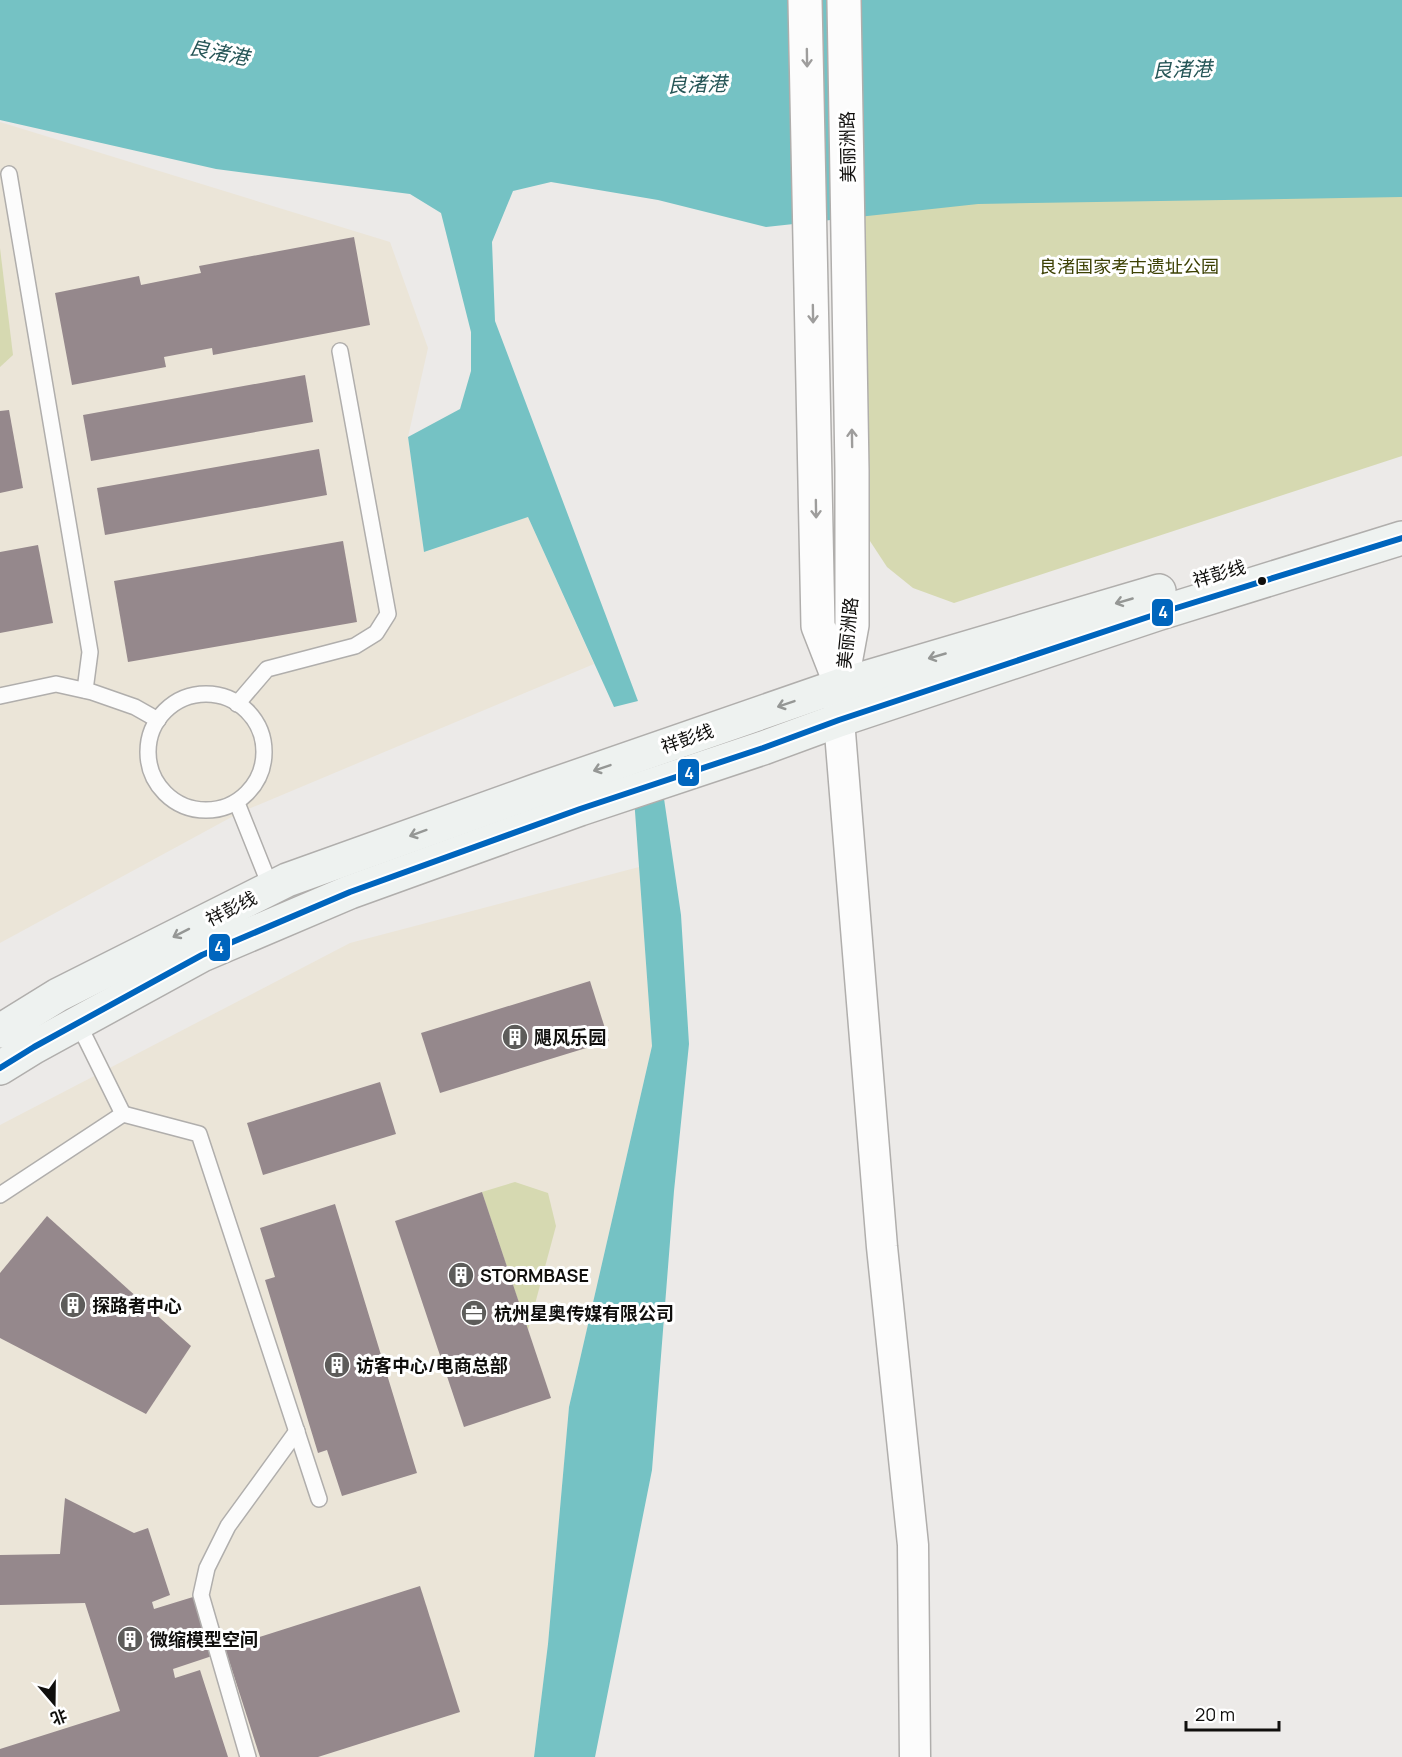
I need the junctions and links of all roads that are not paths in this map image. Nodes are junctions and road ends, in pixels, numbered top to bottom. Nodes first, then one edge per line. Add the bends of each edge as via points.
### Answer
1 (806, 0) edge
2 (844, 0) edge
3 (9, 174) dead end
4 (340, 351) dead end
5 (1402, 519) edge
6 (1402, 538) edge
7 (841, 685) junction
8 (85, 690) junction
9 (0, 696) edge
10 (237, 704) junction
11 (158, 720) junction
12 (839, 720) junction
13 (237, 803) junction
14 (271, 888) junction
15 (78, 1023) junction
16 (0, 1031) edge
17 (0, 1068) edge
18 (123, 1114) junction
19 (0, 1195) edge
20 (297, 1431) junction
21 (319, 1499) dead end
22 (248, 1757) edge
23 (915, 1757) edge

1 -> 7 street, 美丽洲路 via 818,626
7 -> 2 street, 美丽洲路 via 852,625
3 - 8 lane via 90,652
4 - 10 lane via 388,614 376,633 355,646 267,669
5 -> 7 main road, 祥彭线
6 - 12 main road, 祥彭线 via 1156,614
7 - 12 street
7 -> 14 main road, 祥彭线
8 - 9 lane via 56,684
8 - 11 lane via 135,707
10 - 11 lane via 226,697 207,694 189,697 171,705
10 - 13 lane via 256,720 265,756 261,774
11 - 13 lane via 150,738 148,758 164,793 179,804 198,810 218,810
12 - 15 main road, 祥彭线 via 350,892 202,955
12 - 23 street via 881,1236 913,1545
13 - 14 lane
14 -> 16 main road, 祥彭线 via 58,995
15 - 17 main road, 祥彭线
15 - 18 lane
18 - 19 lane
18 - 20 lane via 199,1134
20 - 21 lane
20 - 22 lane via 228,1526 207,1568 201,1595

